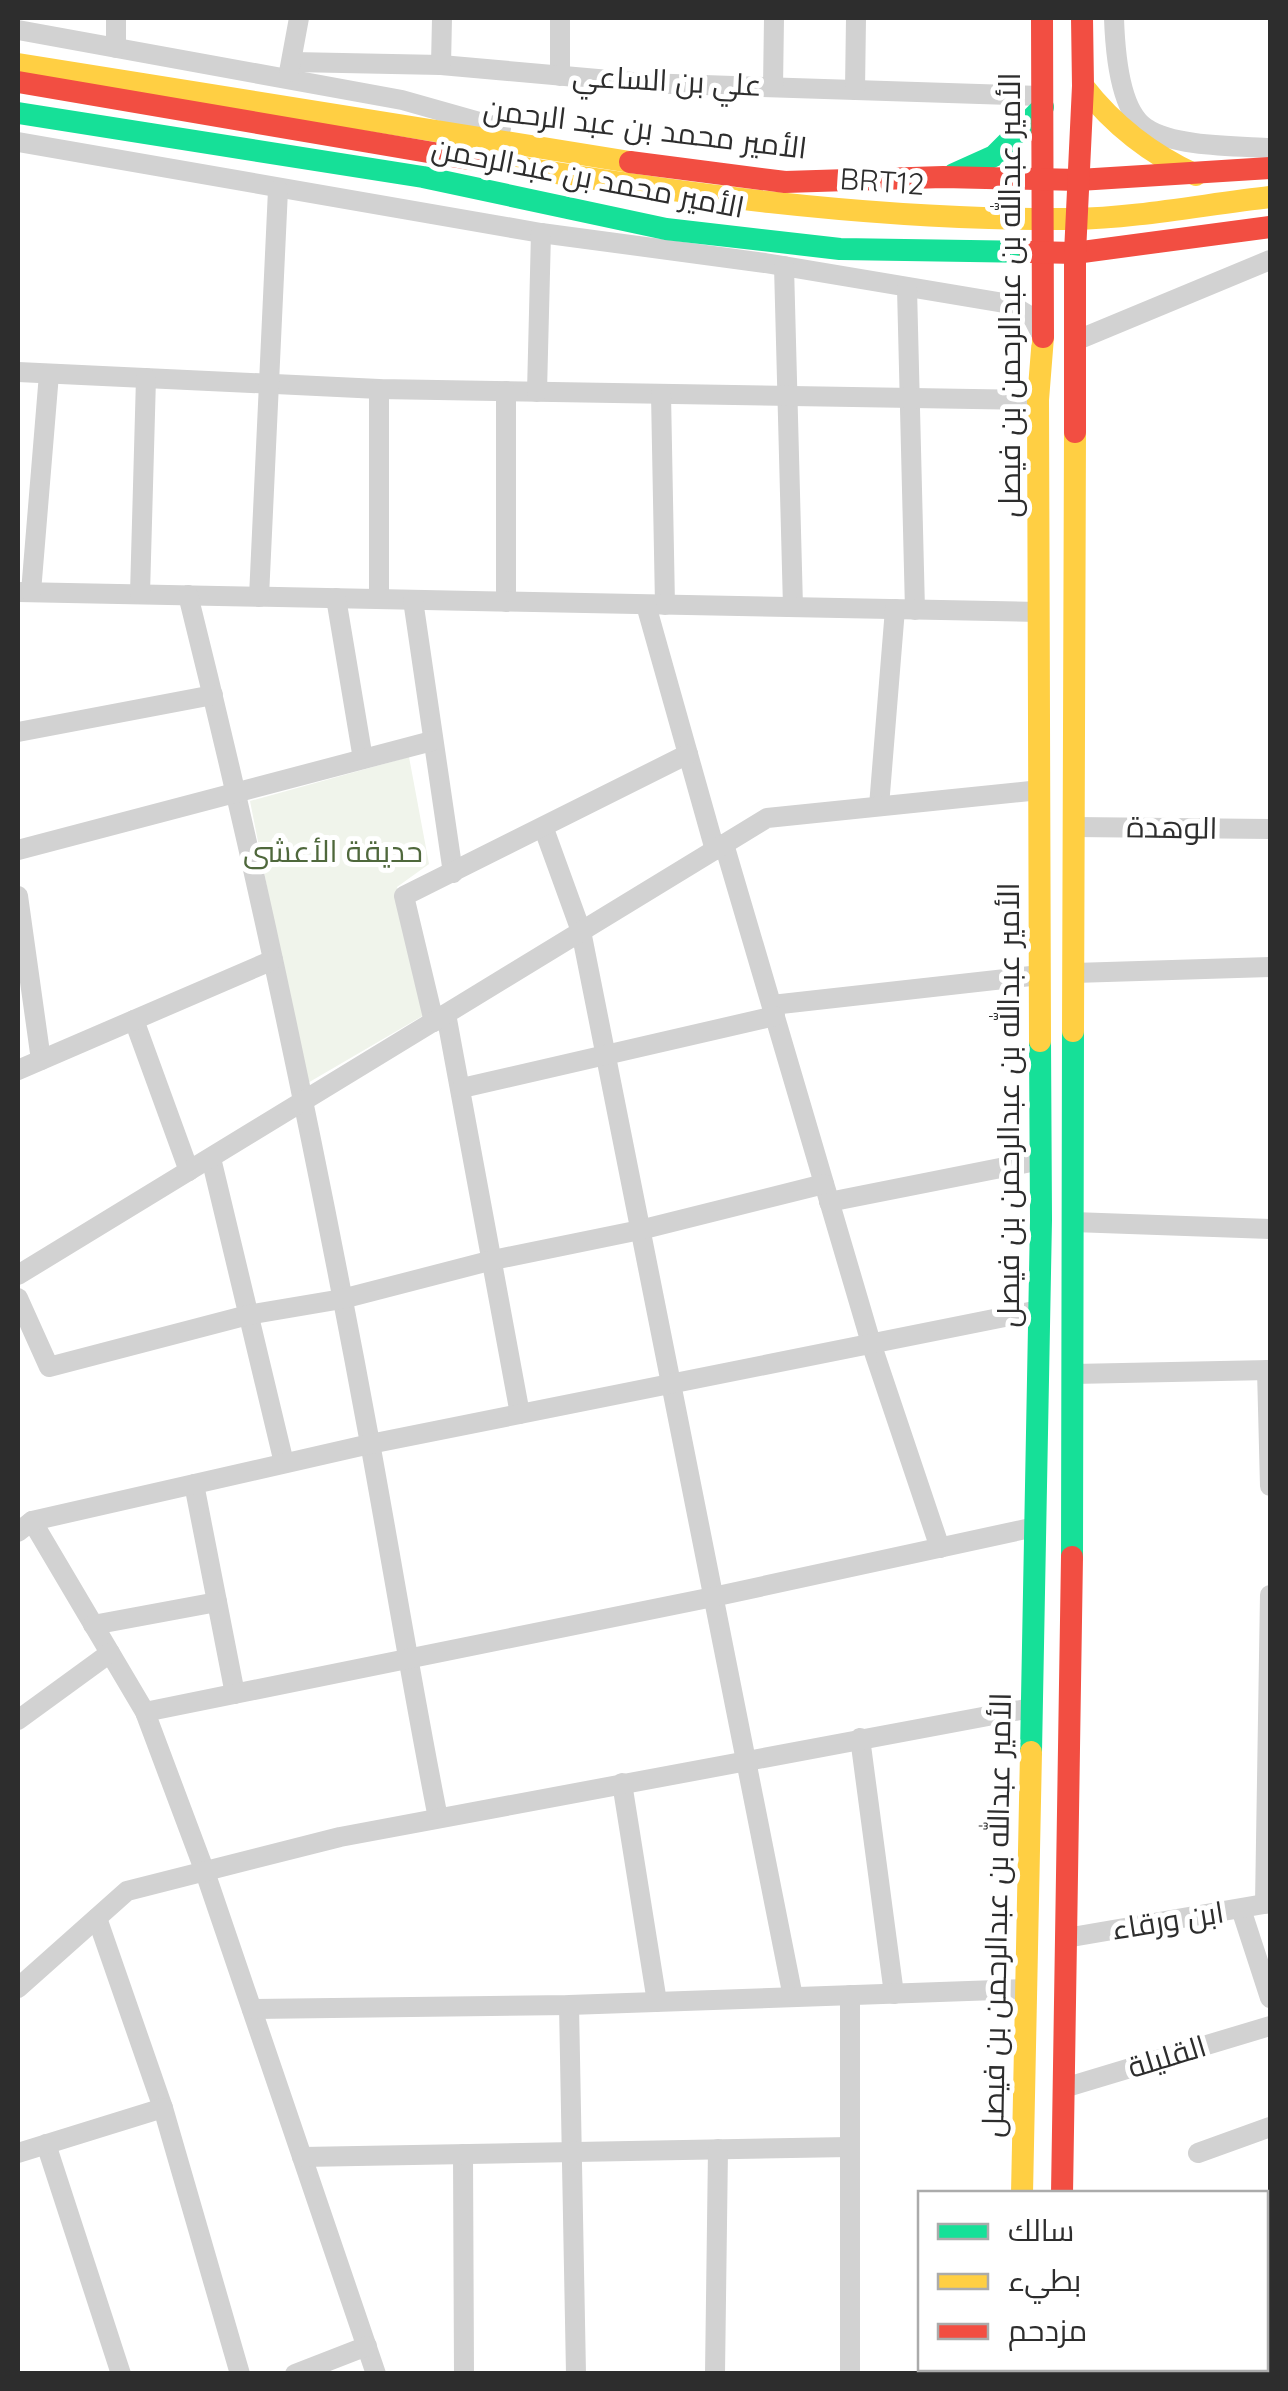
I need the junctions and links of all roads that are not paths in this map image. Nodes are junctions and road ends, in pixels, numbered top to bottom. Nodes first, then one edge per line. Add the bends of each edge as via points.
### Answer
1 (116, 18) edge
2 (299, 18) edge
3 (442, 18) edge
4 (560, 18) edge
5 (774, 18) edge
6 (856, 18) edge
7 (1042, 18) edge
8 (1082, 18) edge
9 (1093, 18) edge
10 (1114, 18) edge
11 (18, 30) edge
12 (116, 48) junction
13 (18, 64) edge
14 (440, 65) junction
15 (290, 70) junction
16 (560, 76) junction
17 (1083, 78) junction
18 (18, 82) edge
19 (774, 87) junction
20 (855, 90) junction
21 (1042, 102) junction
22 (18, 113) edge
23 (18, 142) edge
24 (1270, 148) edge
25 (609, 159) junction
26 (1270, 168) edge
27 (1198, 176) junction
28 (943, 177) junction
29 (1042, 180) junction
30 (1079, 180) junction
31 (278, 190) junction
32 (1270, 197) edge
33 (1040, 219) junction
34 (1077, 219) junction
35 (1270, 227) edge
36 (541, 233) junction
37 (735, 238) junction
38 (821, 247) junction
39 (1074, 253) junction
40 (1040, 254) junction
41 (1270, 260) edge
42 (774, 265) junction
43 (907, 288) junction
44 (1043, 338) junction
45 (1075, 341) junction
46 (18, 372) edge
47 (48, 374) junction
48 (146, 378) junction
49 (269, 384) junction
50 (379, 389) junction
51 (506, 391) junction
52 (538, 392) junction
53 (661, 394) junction
54 (786, 396) junction
55 (908, 398) junction
56 (1038, 400) junction
57 (24, 592) edge
58 (140, 594) junction
59 (188, 596) junction
60 (258, 596) junction
61 (336, 598) junction
62 (379, 599) junction
63 (413, 600) junction
64 (506, 602) junction
65 (656, 605) junction
66 (793, 607) junction
67 (905, 610) junction
68 (1039, 612) junction
69 (213, 695) junction
70 (18, 732) edge
71 (432, 740) junction
72 (688, 754) junction
73 (364, 759) junction
74 (1040, 790) junction
75 (238, 792) junction
76 (879, 806) junction
77 (1074, 828) junction
78 (544, 829) junction
79 (1270, 829) edge
80 (720, 847) junction
81 (18, 850) edge
82 (453, 873) junction
83 (18, 896) edge
84 (582, 932) junction
85 (273, 960) junction
86 (1270, 967) edge
87 (1074, 974) junction
88 (1040, 975) junction
89 (773, 1011) junction
90 (440, 1018) junction
91 (134, 1020) junction
92 (605, 1055) junction
93 (41, 1060) junction
94 (18, 1070) edge
95 (462, 1088) junction
96 (303, 1102) junction
97 (211, 1158) junction
98 (1041, 1160) junction
99 (189, 1171) junction
100 (827, 1193) junction
101 (1073, 1222) junction
102 (1270, 1229) edge
103 (640, 1230) junction
104 (493, 1260) junction
105 (18, 1275) edge
106 (18, 1298) edge
107 (342, 1299) junction
108 (1039, 1310) junction
109 (248, 1315) junction
110 (871, 1344) junction
111 (1269, 1370) edge
112 (1072, 1374) junction
113 (671, 1384) junction
114 (520, 1414) junction
115 (370, 1444) junction
116 (284, 1464) junction
117 (194, 1484) junction
118 (1270, 1486) edge
119 (25, 1526) edge
120 (1035, 1527) junction
121 (940, 1548) junction
122 (1270, 1595) edge
123 (714, 1597) junction
124 (217, 1602) junction
125 (93, 1625) junction
126 (1270, 1644) edge
127 (110, 1653) junction
128 (406, 1659) junction
129 (235, 1694) junction
130 (1032, 1708) junction
131 (145, 1712) junction
132 (18, 1720) edge
133 (860, 1738) junction
134 (746, 1759) junction
135 (622, 1783) junction
136 (438, 1818) junction
137 (205, 1872) junction
138 (1268, 1904) edge
139 (1241, 1908) junction
140 (97, 1918) junction
141 (1066, 1938) junction
142 (18, 1988) edge
143 (1026, 1989) junction
144 (894, 1994) junction
145 (850, 1995) junction
146 (793, 1997) junction
147 (1270, 1998) edge
148 (657, 2002) junction
149 (569, 2005) junction
150 (252, 2009) junction
151 (1270, 2026) edge
152 (1064, 2088) junction
153 (163, 2108) junction
154 (1270, 2127) edge
155 (46, 2144) junction
156 (850, 2147) junction
157 (718, 2150) junction
158 (572, 2152) junction
159 (18, 2153) edge
160 (1198, 2153) dead end
161 (463, 2154) junction
162 (302, 2157) junction
163 (1022, 2191) edge
164 (1062, 2191) edge
165 (367, 2346) junction
166 (121, 2374) edge
167 (240, 2374) edge
168 (295, 2374) edge
169 (376, 2374) edge
170 (464, 2374) edge
171 (576, 2374) edge
172 (716, 2374) edge
173 (850, 2374) edge

1 - 12 street
2 - 15 street
3 - 14 street
4 - 16 street
5 - 19 street
6 - 20 street
7 - 21 main road, الأمير عبدالله بن عبدالرحمن بن فيصل
8 - 17 main road
9 - 17 main road
10 - 24 street via 1124,97 1145,128 1195,144
11 - 12 street, الأمير محمد بن عبدالرحمن
12 - 15 street, الأمير محمد بن عبدالرحمن
13 - 25 main road, الأمير محمد بن عبد الرحمن
14 - 15 street, علي بن الساعي
14 - 16 street, علي بن الساعي
15 - 25 street, الأمير محمد بن عبدالرحمن
16 - 19 street, علي بن الساعي
17 - 27 main road via 1116,128
17 - 30 main road
18 - 33 main road, BRT12 via 607,182 876,214
19 - 20 street, علي بن الساعي
20 - 21 street, علي بن الساعي
21 - 28 main road via 998,157
21 - 29 main road, الأمير عبدالله بن عبدالرحمن بن فيصل
22 - 37 main road, الأمير محمد بن عبدالرحمن via 423,177
23 - 31 street
25 - 28 main road, الأمير محمد بن عبد الرحمن via 786,182
26 - 27 main road, الأمير محمد بن عبد الرحمن
27 - 30 main road, الأمير محمد بن عبد الرحمن
28 - 29 main road, الأمير محمد بن عبد الرحمن
29 - 30 main road, الأمير محمد بن عبد الرحمن
29 - 33 main road, الأمير عبدالله بن عبدالرحمن بن فيصل
30 - 34 main road
31 - 36 street
31 - 49 street
32 - 34 main road, BRT12
33 - 34 main road, BRT12
33 - 40 main road, الأمير عبدالله بن عبدالرحمن بن فيصل
34 - 39 main road
35 - 39 main road, الأمير محمد بن عبدالرحمن
36 - 42 street
36 - 52 street
37 - 38 main road, الأمير محمد بن عبدالرحمن
37 - 42 street
38 - 40 main road, الأمير محمد بن عبدالرحمن
38 - 42 street
39 - 40 main road, الأمير محمد بن عبدالرحمن
39 - 45 main road
40 - 44 main road, الأمير عبدالله بن عبدالرحمن بن فيصل
41 - 45 street
42 - 43 street
42 - 54 street
43 - 44 street via 1010,304 1033,318
43 - 55 street
44 - 56 main road, الأمير عبدالله بن عبدالرحمن بن فيصل
45 - 77 main road
46 - 47 street
47 - 48 street
47 - 57 street
48 - 49 street
48 - 58 street
49 - 50 street
49 - 60 street
50 - 51 street
50 - 62 street
51 - 52 street
51 - 64 street
52 - 53 street
53 - 54 street
53 - 65 street
54 - 55 street
54 - 66 street
55 - 56 street
55 - 67 street
56 - 68 main road, الأمير عبدالله بن عبدالرحمن بن فيصل
57 - 58 street
58 - 59 street
59 - 60 street
59 - 69 street
60 - 61 street
61 - 62 street
61 - 73 street
62 - 63 street
63 - 64 street
63 - 71 street
64 - 65 street
65 - 66 street
65 - 72 street
66 - 67 street
67 - 68 street
67 - 76 street
68 - 74 main road, الأمير عبدالله بن عبدالرحمن بن فيصل
69 - 70 street
69 - 75 street
71 - 73 street
71 - 82 street
72 - 78 street
72 - 80 street
73 - 75 street
74 - 76 street
74 - 88 main road, الأمير عبدالله بن عبدالرحمن بن فيصل
75 - 81 street
75 - 85 street
76 - 80 street via 767,818
77 - 79 street, الوهدة
77 - 87 main road
78 - 82 street
78 - 84 street
80 - 84 street
80 - 89 street
82 - 90 street via 404,896
83 - 93 street
84 - 90 street
84 - 92 street
85 - 91 street
85 - 96 street
86 - 87 street
87 - 101 main road
88 - 89 street
88 - 98 main road, الأمير عبدالله بن عبدالرحمن بن فيصل
89 - 92 street
89 - 100 street
90 - 95 street
90 - 96 street
91 - 93 street
91 - 99 street
92 - 95 street
92 - 103 street
93 - 94 street
95 - 104 street
96 - 97 street
96 - 107 street
97 - 99 street
97 - 109 street
98 - 100 street
98 - 108 main road, الأمير عبدالله بن عبدالرحمن بن فيصل
99 - 105 street
100 - 103 street
100 - 110 street
101 - 102 street
101 - 112 main road
103 - 104 street
103 - 113 street
104 - 107 street
104 - 114 street
106 - 109 street via 48,1366
107 - 109 street
107 - 115 street
108 - 110 street
108 - 120 main road, الأمير عبدالله بن عبدالرحمن بن فيصل
109 - 116 street
110 - 113 street
110 - 121 street
111 - 112 street
111 - 118 street
112 - 141 main road
113 - 114 street
113 - 123 street
114 - 115 street
115 - 116 street
115 - 128 street
116 - 117 street
117 - 119 street
117 - 124 street
119 - 125 street
120 - 121 street
120 - 130 main road, الأمير عبدالله بن عبدالرحمن بن فيصل
121 - 123 street
122 - 126 street
123 - 128 street
123 - 134 street
124 - 125 street
124 - 129 street
125 - 127 street
126 - 138 street
127 - 131 street
127 - 132 street
128 - 129 street
128 - 136 street
129 - 131 street
130 - 133 street
130 - 143 main road, الأمير عبدالله بن عبدالرحمن بن فيصل
131 - 137 street
133 - 134 street
133 - 144 street
134 - 135 street
134 - 146 street
135 - 136 street
135 - 148 street
136 - 137 street
137 - 140 street via 127,1891
137 - 150 street
138 - 139 street, ابن ورقاء
139 - 141 street, ابن ورقاء
139 - 147 street
140 - 142 street
140 - 153 street
141 - 152 main road
143 - 144 street
143 - 163 main road, الأمير عبدالله بن عبدالرحمن بن فيصل
144 - 145 street
145 - 146 street
145 - 156 street
146 - 148 street
148 - 149 street
149 - 150 street
149 - 158 street
150 - 162 street
151 - 152 street, القليلة
152 - 164 main road
153 - 155 street
153 - 167 street
154 - 160 street
155 - 159 street
155 - 166 street
156 - 157 street
156 - 173 street
157 - 158 street
157 - 172 street
158 - 161 street
158 - 171 street
161 - 162 street
161 - 170 street
162 - 165 street
165 - 168 street
165 - 169 street

